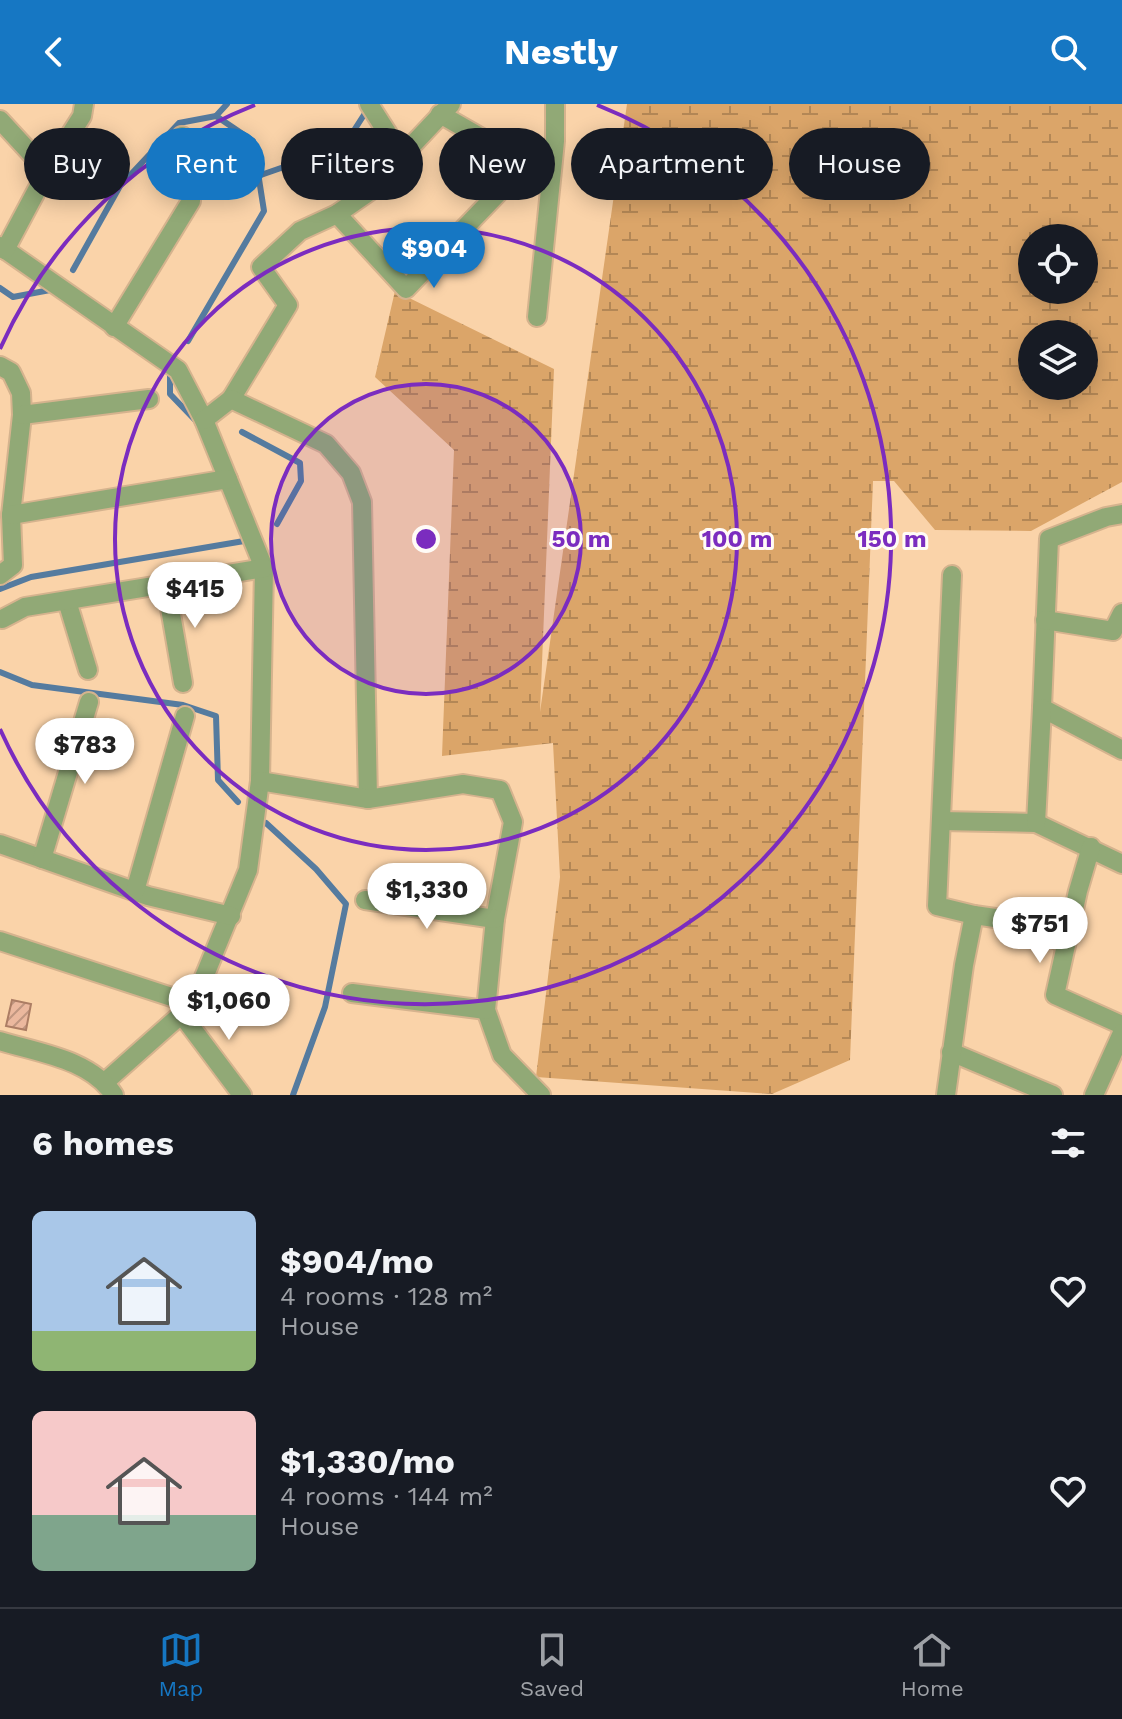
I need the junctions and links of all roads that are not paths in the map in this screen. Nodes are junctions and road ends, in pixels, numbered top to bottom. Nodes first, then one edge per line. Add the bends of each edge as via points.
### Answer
1 (97, 104) edge
2 (369, 104) edge
3 (555, 104) edge
4 (446, 109) edge
5 (83, 110) edge
6 (0, 120) edge
7 (72, 128) edge
8 (384, 128) edge
9 (473, 128) edge
10 (555, 128) edge
11 (423, 134) edge
12 (24, 146) edge
13 (30, 200) edge
14 (191, 200) edge
15 (357, 200) edge
16 (491, 200) edge
17 (548, 200) edge
18 (337, 214) junction
19 (2, 248) edge
20 (537, 317) dead end
21 (114, 327) junction
22 (0, 366) edge
23 (149, 399) dead end
24 (231, 399) junction
25 (22, 415) junction
26 (204, 420) junction
27 (228, 479) junction
28 (1122, 514) edge
29 (11, 515) junction
30 (264, 568) junction
31 (0, 575) edge
32 (952, 575) dead end
33 (166, 585) junction
34 (67, 601) junction
35 (1122, 613) edge
36 (2, 619) dead end
37 (1045, 620) junction
38 (88, 670) dead end
39 (183, 683) dead end
40 (89, 702) dead end
41 (1042, 708) junction
42 (185, 716) dead end
43 (1122, 750) edge
44 (260, 781) junction
45 (368, 799) junction
46 (941, 821) junction
47 (1036, 823) junction
48 (0, 844) edge
49 (1091, 847) junction
50 (42, 859) junction
51 (1122, 864) edge
52 (135, 891) junction
53 (365, 900) dead end
54 (974, 915) junction
55 (231, 916) junction
56 (495, 919) junction
57 (0, 941) edge
58 (1066, 944) junction
59 (352, 993) dead end
60 (188, 1009) junction
61 (486, 1010) junction
62 (1122, 1025) edge
63 (1122, 1033) edge
64 (0, 1041) edge
65 (951, 1052) junction
66 (109, 1088) edge
67 (242, 1095) edge
68 (541, 1095) edge
69 (946, 1095) edge
70 (1053, 1095) edge
71 (1094, 1095) edge

1 - 5 street
2 - 8 street
3 - 10 street
4 - 9 street
4 - 11 street
5 - 7 street
6 - 12 street
13 - 19 street
14 - 21 street
15 - 18 street
16 - 18 street via 406,289
17 - 20 street
18 - 24 street via 300,231 261,267 288,305
19 - 21 street
21 - 26 street via 178,370
22 - 25 street via 11,372 21,393
23 - 25 street
24 - 26 street
24 - 45 street via 326,444 351,473 362,502
25 - 29 street
26 - 27 street
27 - 29 street
27 - 30 street
28 - 37 street via 1049,539
29 - 31 street via 13,565
30 - 33 street
30 - 44 street
32 - 46 street
33 - 34 street
33 - 39 street
34 - 36 street via 25,607
34 - 38 street
35 - 37 street via 1113,631
37 - 41 street
40 - 50 street
41 - 43 street
41 - 47 street
42 - 52 street
44 - 45 street
44 - 55 street via 248,870
45 - 56 street via 463,784 500,790 513,822
46 - 47 street
46 - 54 street via 937,906
47 - 49 street
48 - 50 street
49 - 51 street
49 - 58 street
50 - 52 street
52 - 55 street
53 - 56 street
54 - 58 street via 1016,921
54 - 65 street
55 - 60 street
56 - 61 street
57 - 60 street
58 - 62 street via 1055,995
59 - 61 street
60 - 66 street
60 - 67 street
61 - 68 street via 502,1055
63 - 71 street
64 - 66 street via 78,1065
65 - 69 street
65 - 70 street

